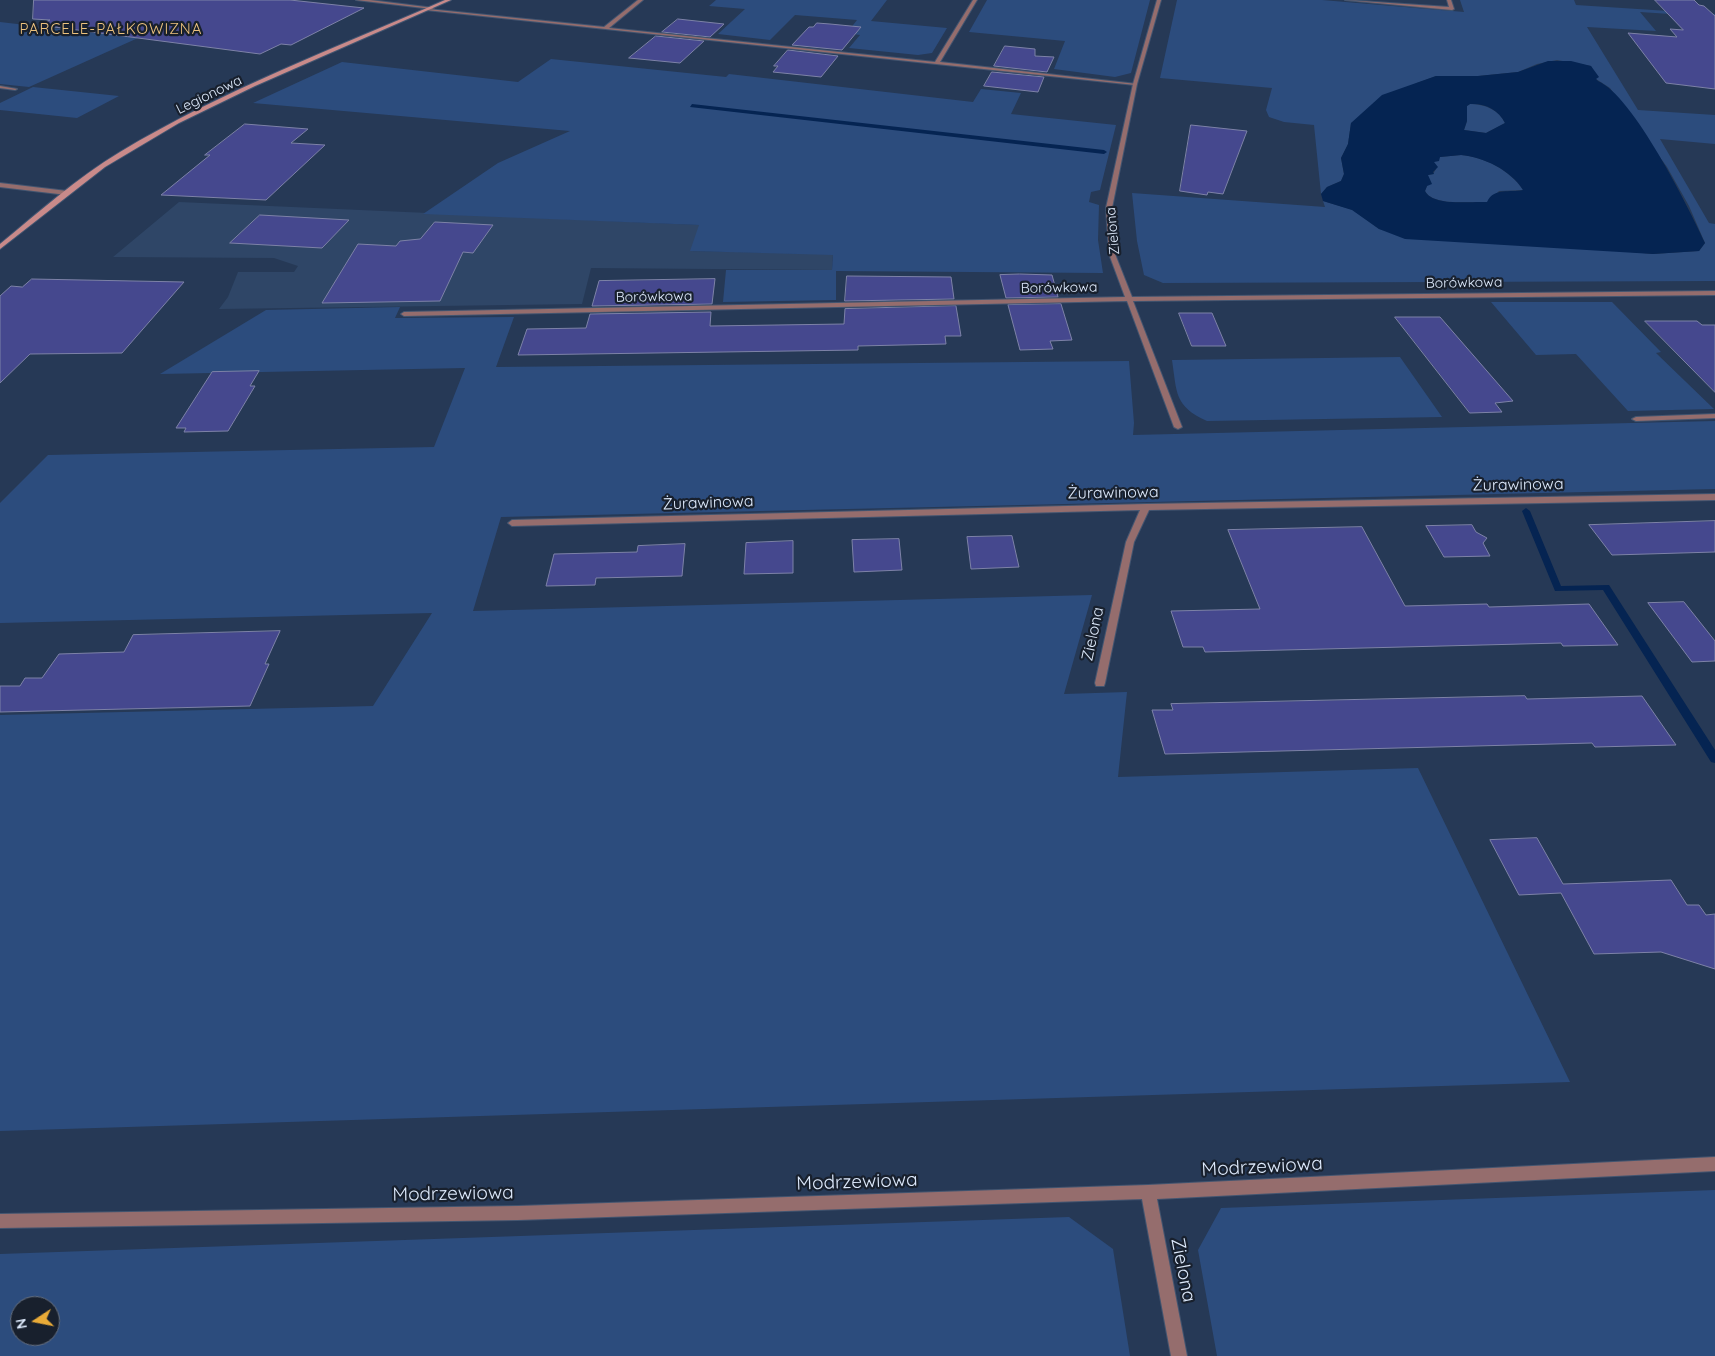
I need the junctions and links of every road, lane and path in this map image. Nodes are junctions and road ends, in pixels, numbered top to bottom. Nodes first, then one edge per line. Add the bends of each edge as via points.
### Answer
1 (358, 0) edge
2 (449, 0) edge
3 (642, 0) edge
4 (975, 0) edge
5 (1159, 0) edge
6 (1347, 0) edge
7 (1449, 0) edge
8 (430, 9) junction
9 (606, 28) junction
10 (937, 63) junction
11 (1135, 84) junction
12 (0, 87) edge
13 (15, 89) dead end
14 (0, 185) edge
15 (67, 193) junction
16 (0, 247) edge
17 (1715, 293) edge
18 (1131, 299) junction
19 (404, 314) dead end
20 (1715, 416) edge
21 (1636, 419) dead end
22 (1178, 427) dead end
23 (1715, 497) edge
24 (1146, 507) junction
25 (512, 523) dead end
26 (1100, 683) dead end
27 (1715, 1164) edge
28 (1148, 1192) junction
29 (0, 1221) edge
30 (1179, 1356) edge

1 - 8 street
2 - 8 main road, Legionowa
3 - 9 street
4 - 10 street
5 - 11 street, Zielona
6 - 7 street via 1452,9
8 - 9 street
8 - 15 main road, Legionowa via 192,115 101,167
9 - 10 street
10 - 11 street
11 - 18 street, Zielona via 1109,208 1112,254
12 - 13 street
14 - 15 street
15 - 16 main road, Legionowa
17 - 18 street, Borówkowa
18 - 19 street, Borówkowa
18 - 22 street, Zielona
20 - 21 street
23 - 24 street, Żurawinowa
24 - 25 street, Żurawinowa
24 - 26 street, Zielona via 1130,542
27 - 28 street, Modrzewiowa
28 - 29 street, Modrzewiowa via 528,1213
28 - 30 street, Zielona

